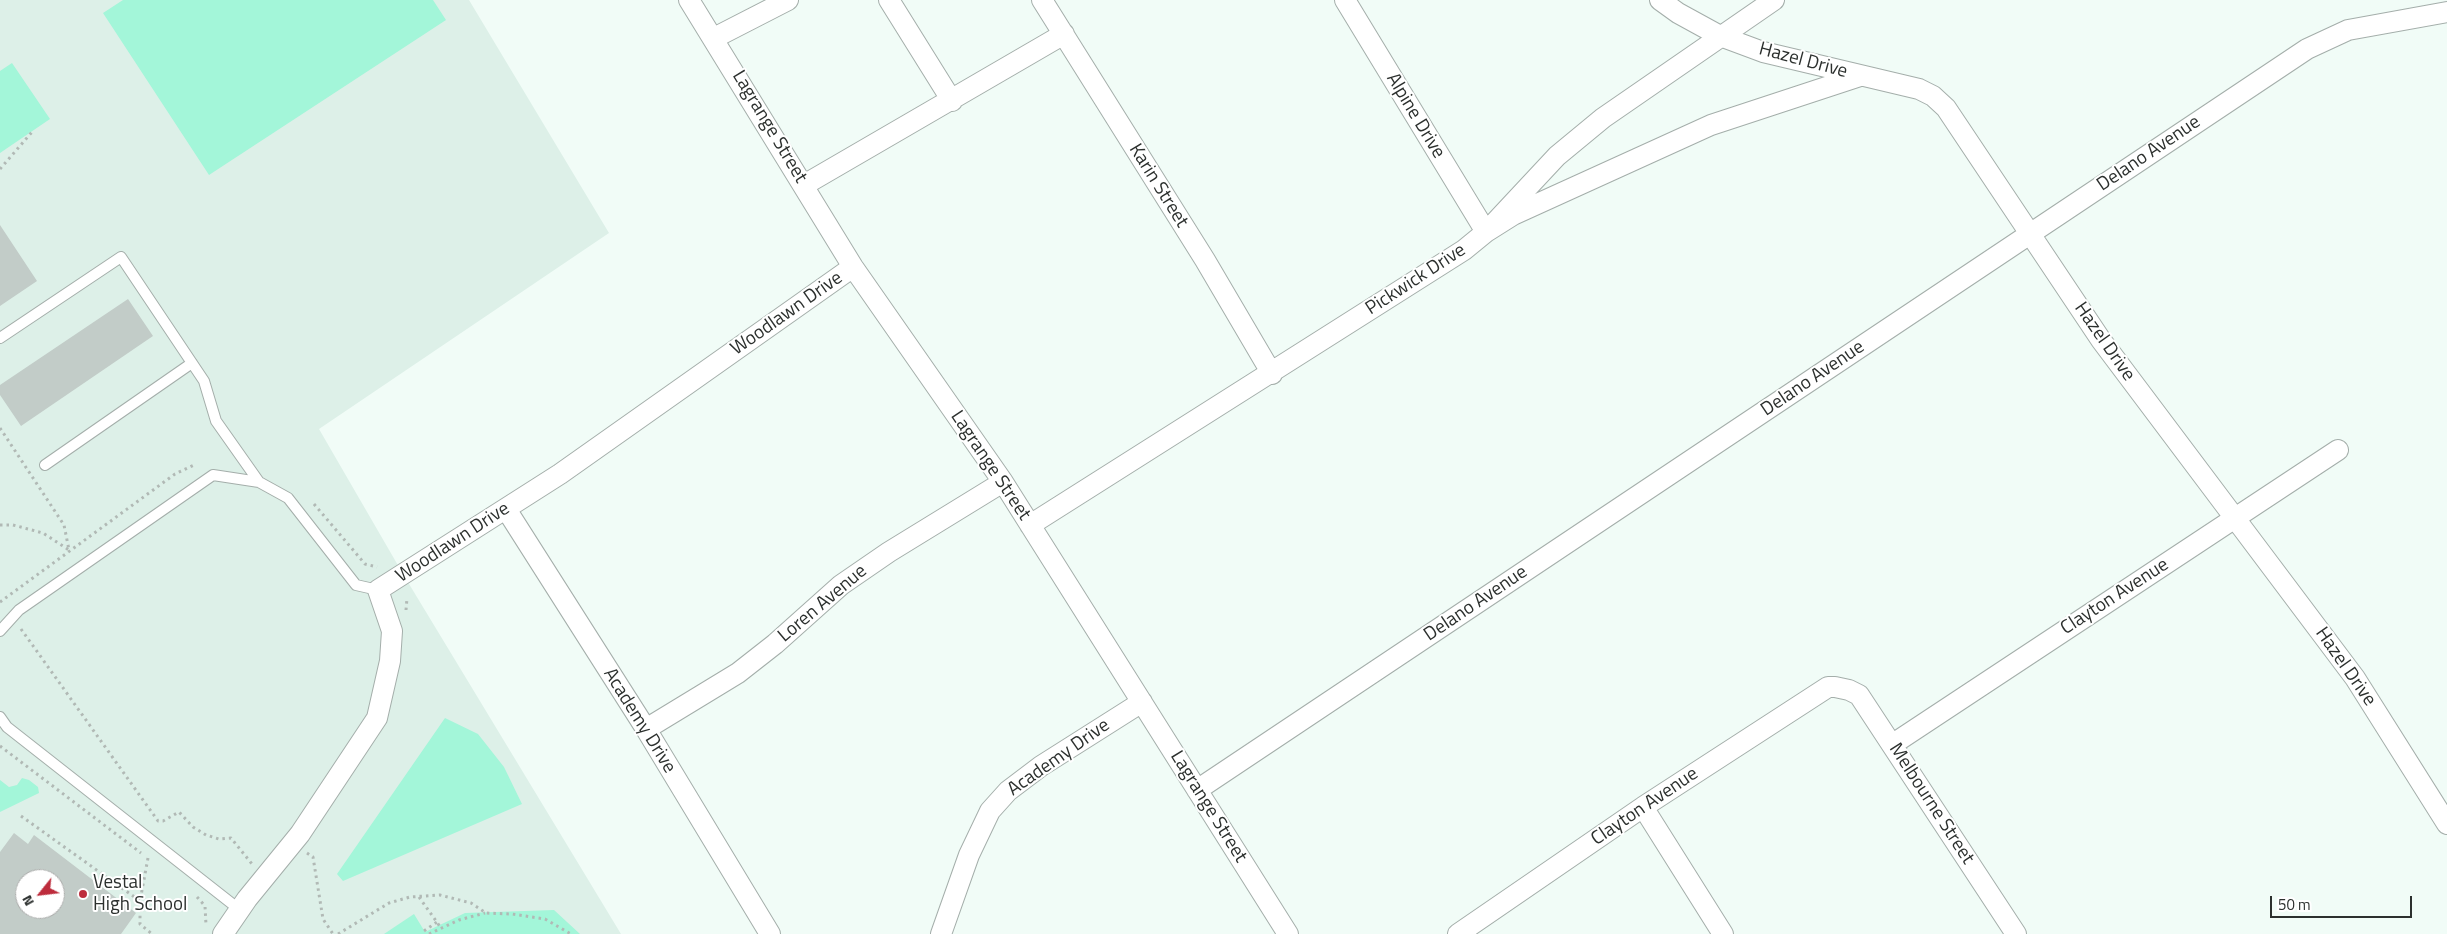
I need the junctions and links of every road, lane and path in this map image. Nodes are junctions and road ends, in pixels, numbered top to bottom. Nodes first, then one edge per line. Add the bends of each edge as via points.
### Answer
1 (689, 0) edge
2 (788, 0) edge
3 (889, 0) edge
4 (1042, 0) edge
5 (1345, 0) edge
6 (1660, 0) edge
7 (1774, 0) edge
8 (2447, 12) edge
9 (1064, 34) junction
10 (1720, 36) junction
11 (714, 38) junction
12 (1860, 76) junction
13 (952, 101) junction
14 (32, 132) dead end
15 (0, 169) edge
16 (804, 185) junction
17 (1486, 232) junction
18 (2031, 233) junction
19 (853, 267) junction
20 (0, 338) edge
21 (192, 363) junction
22 (1272, 374) junction
23 (0, 428) edge
24 (2338, 450) dead end
25 (196, 464) dead end
26 (45, 465) dead end
27 (259, 482) junction
28 (1003, 482) junction
29 (308, 498) dead end
30 (506, 509) junction
31 (2234, 518) junction
32 (0, 525) edge
33 (1030, 525) junction
34 (69, 550) junction
35 (379, 567) dead end
36 (378, 590) junction
37 (0, 602) edge
38 (21, 628) dead end
39 (0, 631) edge
40 (1836, 687) joint
41 (1142, 702) junction
42 (0, 717) edge
43 (646, 729) junction
44 (1893, 744) junction
45 (0, 746) edge
46 (1197, 790) junction
47 (1643, 807) junction
48 (21, 816) dead end
49 (2447, 824) edge
50 (304, 852) dead end
51 (148, 858) junction
52 (156, 864) dead end
53 (264, 878) junction
54 (192, 893) dead end
55 (419, 896) junction
56 (140, 901) junction
57 (240, 910) junction
58 (486, 913) junction
59 (437, 922) junction
60 (441, 928) junction
61 (214, 931) edge
62 (424, 931) dead end
63 (152, 934) edge
64 (333, 934) edge
65 (338, 934) edge
66 (429, 934) edge
67 (572, 934) edge
68 (770, 934) edge
69 (941, 934) edge
70 (1288, 934) edge
71 (1458, 934) edge
72 (1723, 934) edge
73 (2016, 934) edge

1 - 11 street, Lagrange Street
2 - 11 street
3 - 13 street
4 - 9 street, Karin Street
5 - 17 street, Alpine Drive
6 - 10 street, Hazel Drive
7 - 10 street, Pickwick Drive
8 - 18 street, Delano Avenue via 2348,30 2307,49
9 - 13 street
9 - 22 street, Karin Street
10 - 12 street, Hazel Drive via 1763,52
10 - 17 street, Pickwick Drive via 1603,118 1556,156
11 - 16 street, Lagrange Street
12 - 17 street via 1711,125 1513,215
12 - 18 street, Hazel Drive via 1919,89 1933,96 1946,108
13 - 16 street
14 - 15 path
16 - 19 street, Lagrange Street
17 - 22 street, Pickwick Drive via 1464,250
18 - 31 street, Hazel Drive via 2101,340
18 - 46 street, Delano Avenue
19 - 28 street, Lagrange Street
19 - 30 street, Woodlawn Drive
20 - 21 lane via 121,257
21 - 26 lane
21 - 27 lane via 204,381 216,420
22 - 33 street, Pickwick Drive
23 - 34 path via 64,525
24 - 31 street, Clayton Avenue
25 - 34 path via 175,474
27 - 36 lane via 288,498 356,585
27 - 39 lane via 213,475 19,610
28 - 33 street, Lagrange Street
28 - 43 street, Loren Avenue via 841,585 738,673
29 - 35 path via 365,564
30 - 36 street, Woodlawn Drive
30 - 43 street, Academy Drive
31 - 44 street, Clayton Avenue
31 - 49 street, Hazel Drive via 2355,678
32 - 34 path via 14,525 43,533
33 - 41 street, Lagrange Street
34 - 37 path
36 - 53 street, Woodlawn Drive via 392,631 390,661 377,718 300,834
38 - 53 path via 158,821 163,822 179,812 206,835 230,838
40 - 44 street, Melbourne Street via 1859,695
40 - 47 street, Clayton Avenue via 1828,687
41 - 46 street, Lagrange Street
41 - 69 street, Academy Drive via 1041,766 1008,791 990,811 969,855
42 - 57 lane via 7,727
43 - 68 street, Academy Drive
44 - 73 street, Melbourne Street
45 - 51 path
46 - 70 street, Lagrange Street
47 - 71 street, Clayton Avenue
47 - 72 street
48 - 56 path
50 - 64 path via 313,857 319,906
51 - 52 path
51 - 56 path
53 - 57 street, Woodlawn Drive
54 - 61 path via 205,906
55 - 58 path via 440,895 471,903
55 - 59 path
55 - 65 path via 388,902
56 - 63 path via 140,924
57 - 61 street, Woodlawn Drive
58 - 60 path
58 - 67 path via 545,919
59 - 60 path
59 - 62 path
60 - 66 path

